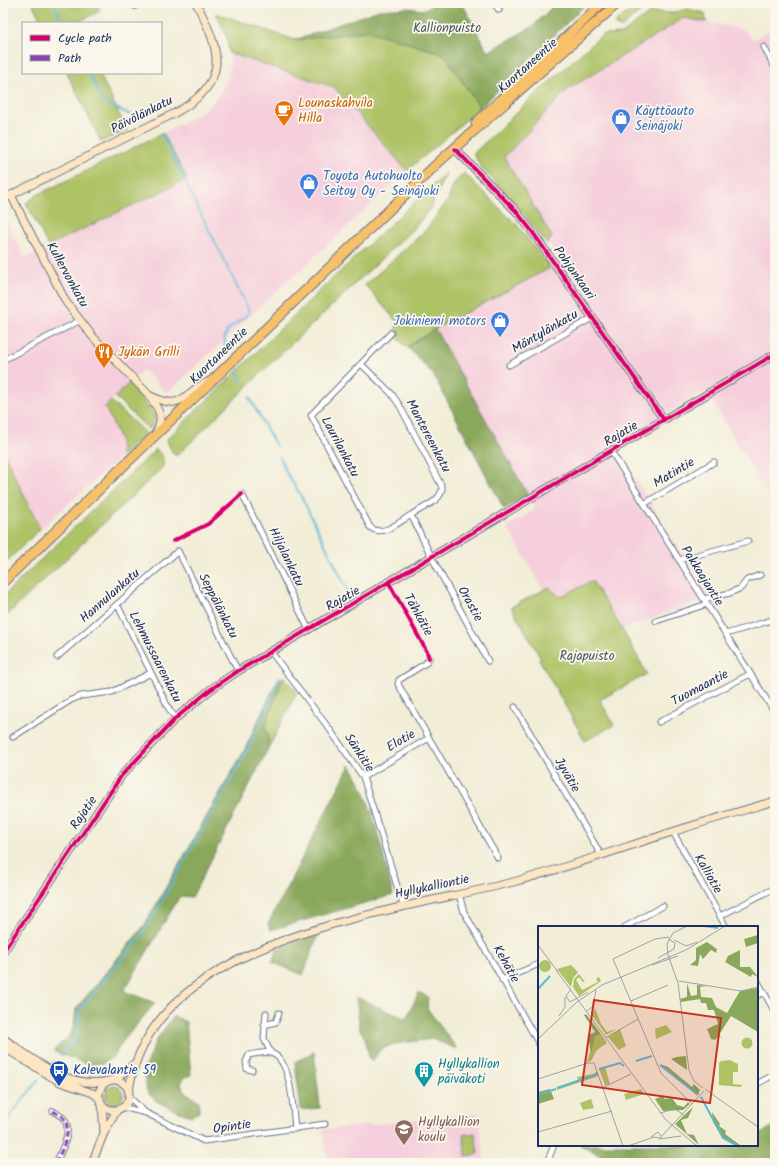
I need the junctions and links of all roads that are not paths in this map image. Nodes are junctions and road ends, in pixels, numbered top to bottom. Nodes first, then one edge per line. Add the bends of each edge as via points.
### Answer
1 (142, 3) edge
2 (196, 3) edge
3 (494, 3) edge
4 (602, 3) edge
5 (618, 3) edge
6 (135, 6) dead end
7 (498, 10) dead end
8 (764, 47) dead end
9 (775, 68) edge
10 (454, 149) junction
11 (10, 195) junction
12 (3, 198) edge
13 (592, 318) junction
14 (79, 321) junction
15 (391, 333) dead end
16 (775, 354) edge
17 (3, 360) edge
18 (361, 364) junction
19 (509, 365) dead end
20 (213, 380) junction
21 (148, 394) junction
22 (664, 420) junction
23 (154, 436) junction
24 (611, 451) junction
25 (714, 462) dead end
26 (242, 494) dead end
27 (644, 504) junction
28 (411, 515) junction
29 (748, 541) dead end
30 (178, 551) joint
31 (432, 558) junction
32 (680, 560) junction
33 (760, 575) dead end
34 (3, 582) edge
35 (705, 602) junction
36 (117, 604) junction
37 (775, 620) edge
38 (656, 621) dead end
39 (309, 630) junction
40 (726, 634) junction
41 (271, 652) junction
42 (57, 657) dead end
43 (429, 658) dead end
44 (488, 662) dead end
45 (238, 671) junction
46 (151, 673) junction
47 (750, 674) junction
48 (515, 706) dead end
49 (775, 713) edge
50 (176, 718) junction
51 (659, 722) dead end
52 (13, 737) dead end
53 (429, 738) junction
54 (362, 777) junction
55 (775, 801) edge
56 (673, 832) junction
57 (600, 855) junction
58 (498, 858) dead end
59 (775, 888) edge
60 (459, 894) junction
61 (403, 905) junction
62 (663, 906) dead end
63 (720, 916) junction
64 (627, 926) edge
65 (725, 926) edge
66 (3, 952) edge
67 (538, 964) edge
68 (502, 980) junction
69 (758, 982) edge
70 (764, 992) junction
71 (758, 995) edge
72 (775, 1012) edge
73 (266, 1013) dead end
74 (279, 1013) dead end
75 (264, 1025) junction
76 (3, 1038) edge
77 (538, 1042) edge
78 (3, 1047) edge
79 (271, 1053) junction
80 (136, 1063) junction
81 (252, 1070) dead end
82 (775, 1074) edge
83 (112, 1080) junction
84 (758, 1083) edge
85 (129, 1094) junction
86 (101, 1101) junction
87 (119, 1108) junction
88 (53, 1111) dead end
89 (146, 1113) junction
90 (325, 1124) dead end
91 (295, 1129) junction
92 (104, 1133) junction
93 (554, 1146) edge
94 (3, 1160) edge
95 (5, 1163) edge
96 (56, 1163) edge
97 (92, 1163) edge
98 (548, 1163) edge

1 - 6 street
2 - 11 street, Päivölänkatu via 209,27 216,50 215,70 205,91 189,106
3 - 7 street
4 - 10 highway, Kuortaneentie via 470,128
5 - 10 highway, Kuortaneentie
8 - 9 street
10 - 13 street, Pohjankaari via 519,216
10 - 20 highway, Kuortaneentie
11 - 12 street, Päivölänkatu
11 - 14 street, Kullervonkatu via 62,296
13 - 19 street, Mäntylänkatu
13 - 22 street, Pohjankaari
14 - 17 street
14 - 21 street, Kullervonkatu
15 - 18 street, Laurilankatu
16 - 22 street, Rajatie
18 - 28 street, Mantereenkatu via 391,393 400,406 442,487 440,497
18 - 28 street, Laurilankatu via 311,415 370,527 381,532
20 - 21 street, Kullervonkatu via 201,384 178,402 161,401
20 - 23 highway, Kuortaneentie
21 - 23 street, Kullervonkatu via 160,414 159,426
22 - 24 street, Rajatie
23 - 34 highway, Kuortaneentie
24 - 27 street, Pakkaajantie
24 - 31 street, Rajatie
25 - 27 street, Matintie
26 - 39 street, Hiljalankatu
27 - 32 street, Pakkaajantie
28 - 31 street
29 - 32 street
30 - 36 street, Hannulankatu
30 - 45 street, Seppälänkatu
31 - 39 street, Rajatie
31 - 44 street, Orastie
32 - 35 street, Pakkaajantie
33 - 35 street via 747,580 741,588
35 - 38 street
35 - 40 street, Pakkaajantie
36 - 42 street, Hannulankatu
36 - 46 street, Lehmussaarenkatu
37 - 40 street
39 - 41 street, Rajatie
40 - 47 street, Pakkaajantie
41 - 45 street, Rajatie
41 - 54 street, Sänkitie
43 - 53 street via 398,684
45 - 50 street, Rajatie
46 - 50 street, Lehmussaarenkatu
46 - 52 street via 112,692 81,696 71,700
47 - 49 street, Pakkaajantie
47 - 51 street, Tuomaantie
48 - 57 street, Jyvätie
50 - 66 street, Rajatie via 122,775
53 - 54 street, Elotie
53 - 58 street
54 - 61 street, Sänkitie
55 - 56 street, Hyllykalliontie
56 - 57 street, Hyllykalliontie
56 - 63 street, Kalliotie
57 - 60 street, Hyllykalliontie via 513,882
59 - 63 street
60 - 61 street, Hyllykalliontie
60 - 68 street, Kehätie via 464,912
61 - 80 street, Hyllykalliontie via 273,943 225,967 176,1002 159,1020
62 - 64 street
63 - 65 street, Kalliotie
67 - 68 street
68 - 77 street, Kehätie
69 - 70 street
70 - 71 street
70 - 72 street
73 - 75 street
74 - 75 street via 276,1022
75 - 79 street via 264,1039
76 - 83 street via 43,1066 74,1081 90,1083
78 - 86 street via 60,1082 88,1091
79 - 81 street via 249,1055 246,1062 248,1069
79 - 91 street via 280,1058 286,1070
80 - 83 street, Hyllykalliontie
80 - 85 street, Hyllykalliontie
82 - 84 street
83 - 85 street via 121,1082
83 - 86 street via 101,1088
85 - 87 street
85 - 89 street, Opintie
86 - 87 street via 106,1107
86 - 92 street
87 - 89 street
87 - 92 street
88 - 96 street via 64,1119 67,1127
89 - 91 street, Opintie via 204,1141
90 - 91 street, Opintie
92 - 97 street
93 - 98 street
94 - 95 street

